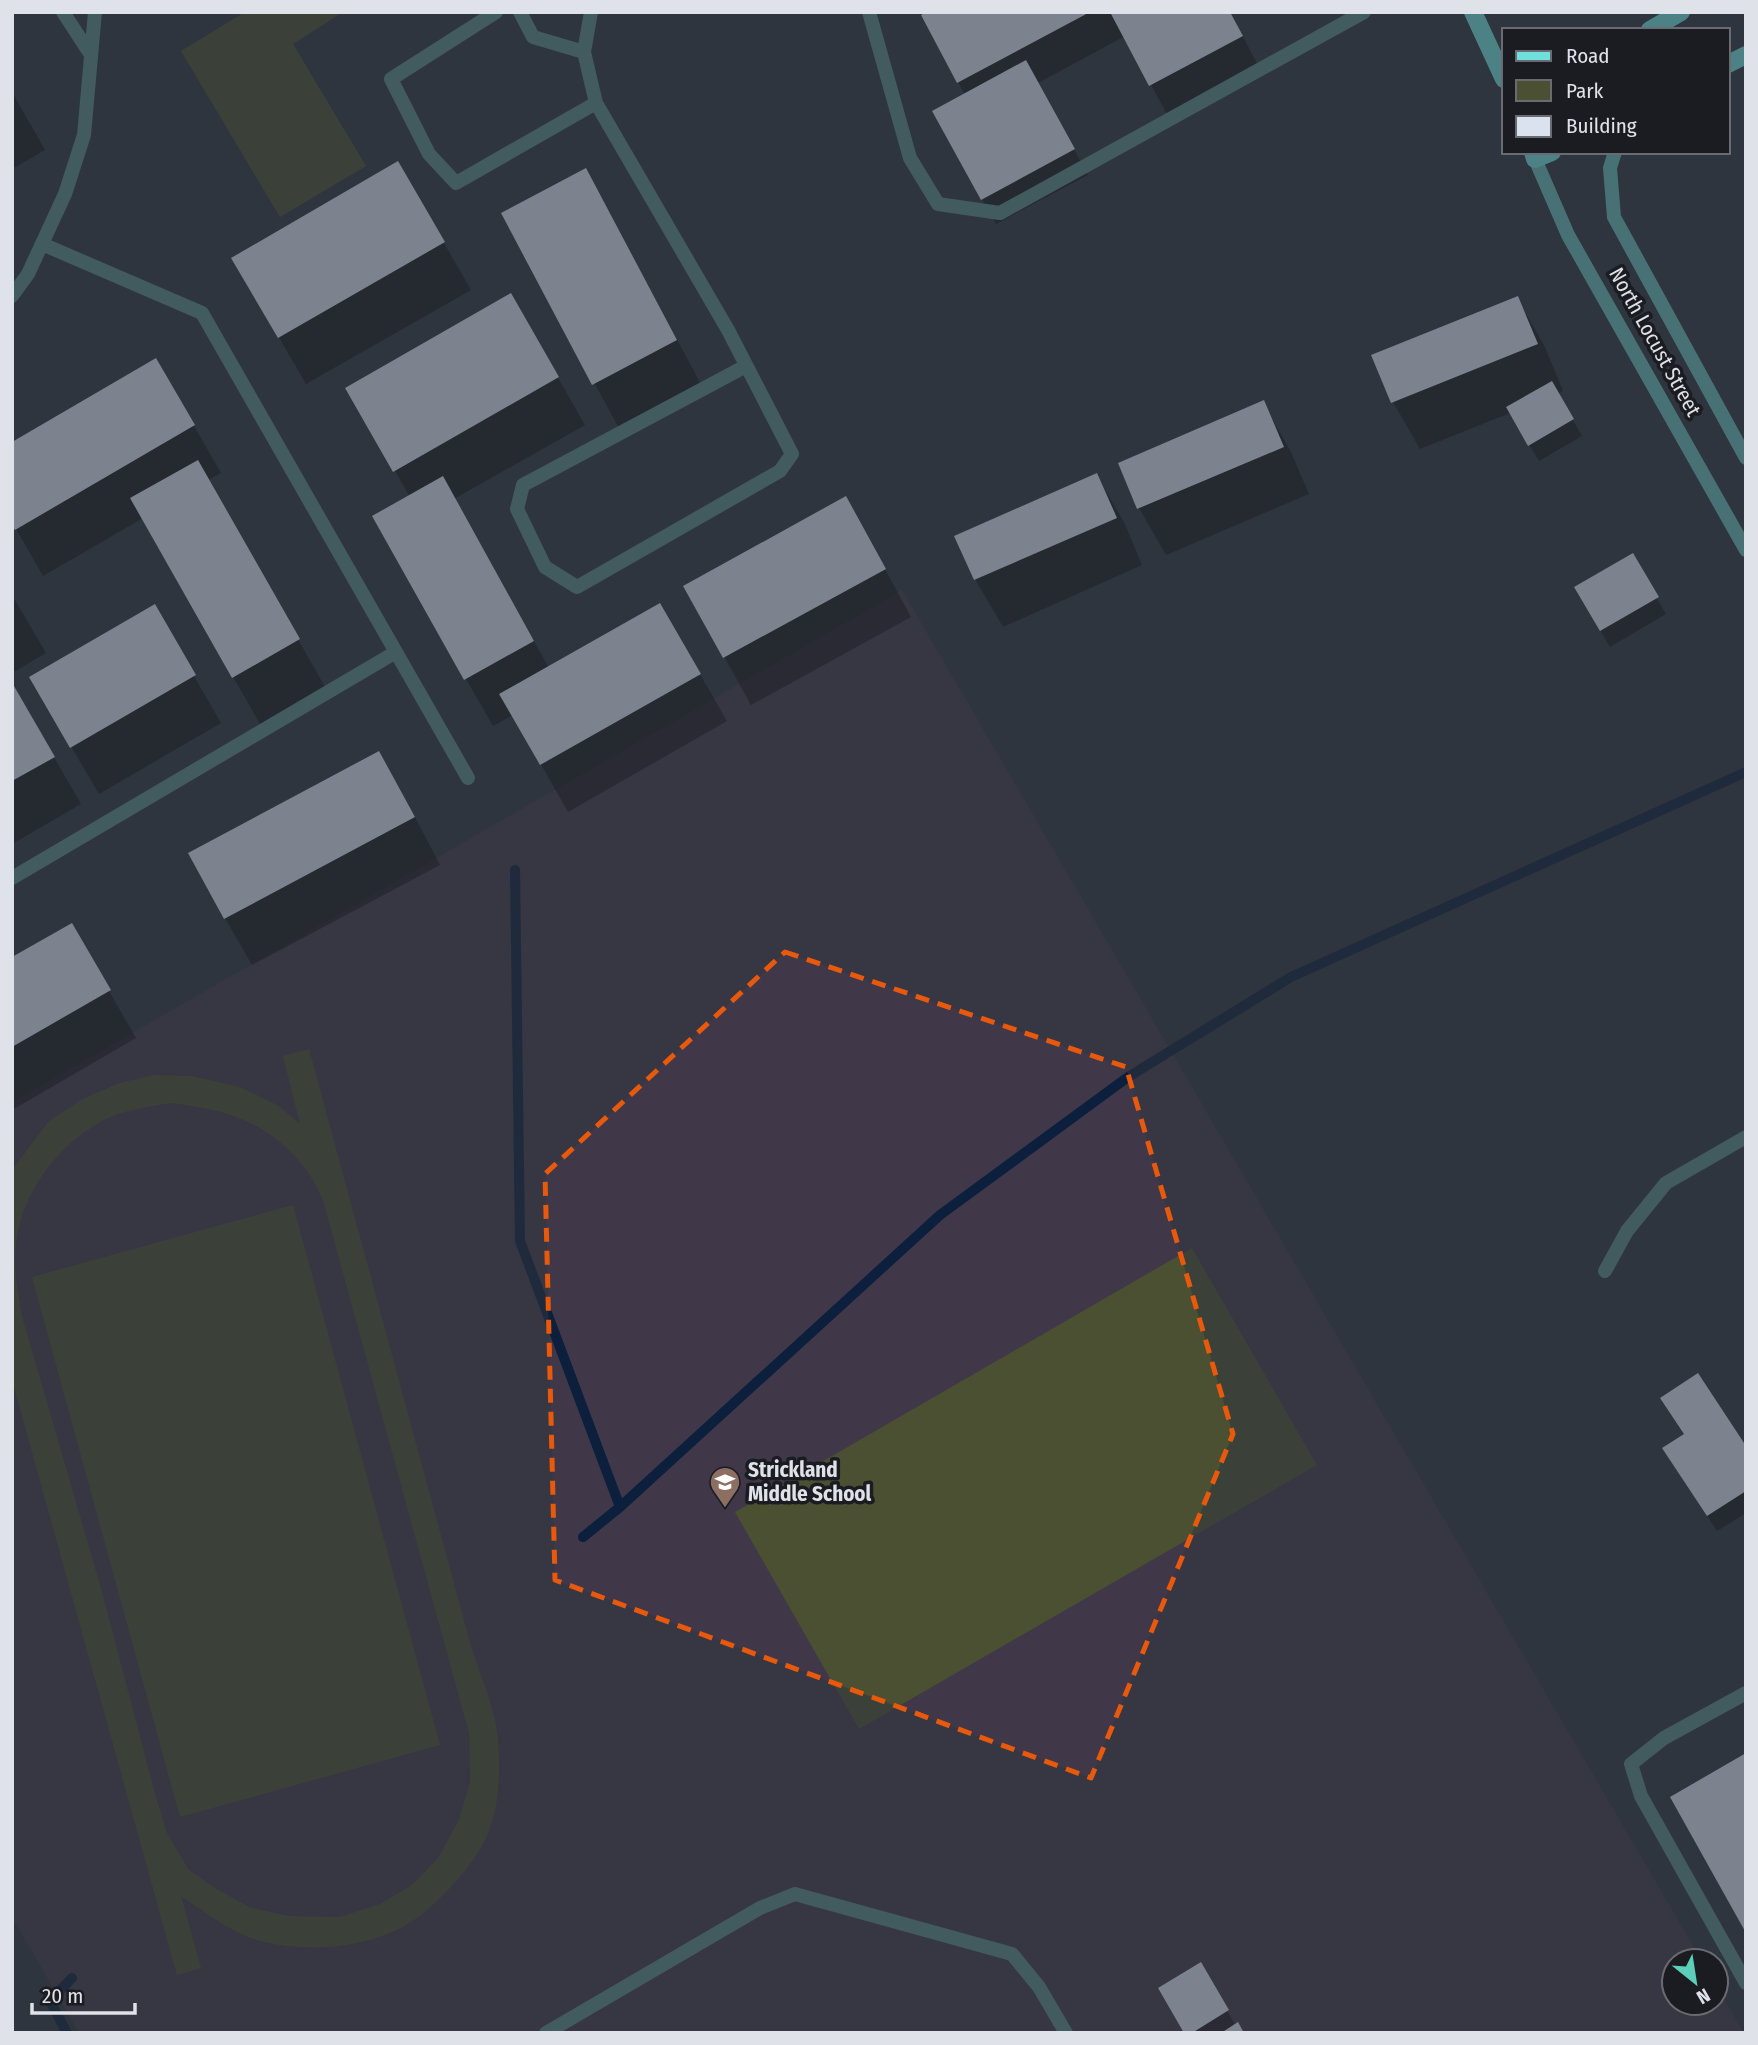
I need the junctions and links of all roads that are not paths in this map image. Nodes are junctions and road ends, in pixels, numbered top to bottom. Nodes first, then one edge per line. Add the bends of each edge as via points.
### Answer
1 (64, 12) edge
2 (95, 12) edge
3 (496, 12) edge
4 (520, 12) edge
5 (591, 12) edge
6 (869, 12) edge
7 (1364, 12) edge
8 (1473, 12) edge
9 (1681, 12) edge
10 (1653, 28) edge
11 (583, 52) junction
12 (91, 55) junction
13 (1746, 55) edge
14 (1730, 63) edge
15 (1502, 75) edge
16 (596, 103) junction
17 (1614, 154) edge
18 (1534, 156) edge
19 (42, 244) junction
20 (12, 296) edge
21 (746, 366) junction
22 (1746, 458) edge
23 (1746, 550) edge
24 (396, 652) junction
25 (468, 778) dead end
26 (12, 878) edge
27 (1746, 1137) edge
28 (1605, 1271) dead end
29 (1746, 1693) edge
30 (1730, 1702) junction
31 (1746, 1706) edge
32 (1746, 1983) edge
33 (546, 2033) edge
34 (1066, 2033) edge

1 - 12 street
2 - 12 street
3 - 16 street via 391,79 429,154 456,183
4 - 11 street via 533,37
5 - 11 street
6 - 7 street via 910,158 938,204 1000,213
8 - 15 main road
9 - 10 main road
11 - 16 street
12 - 19 street via 84,135
13 - 14 main road
16 - 21 street
17 - 22 main road via 1610,169 1614,217
18 - 23 main road, North Locust Street via 1569,235
19 - 20 street
19 - 24 street via 202,313
21 - 21 street via 792,454 780,471 577,587 545,567 517,509 523,485
24 - 25 street
24 - 26 street
27 - 28 street via 1666,1183 1627,1231
29 - 30 street
30 - 31 street
30 - 32 street via 1664,1738 1631,1764 1641,1796
33 - 34 street via 760,1908 795,1894 1012,1954 1039,1987

